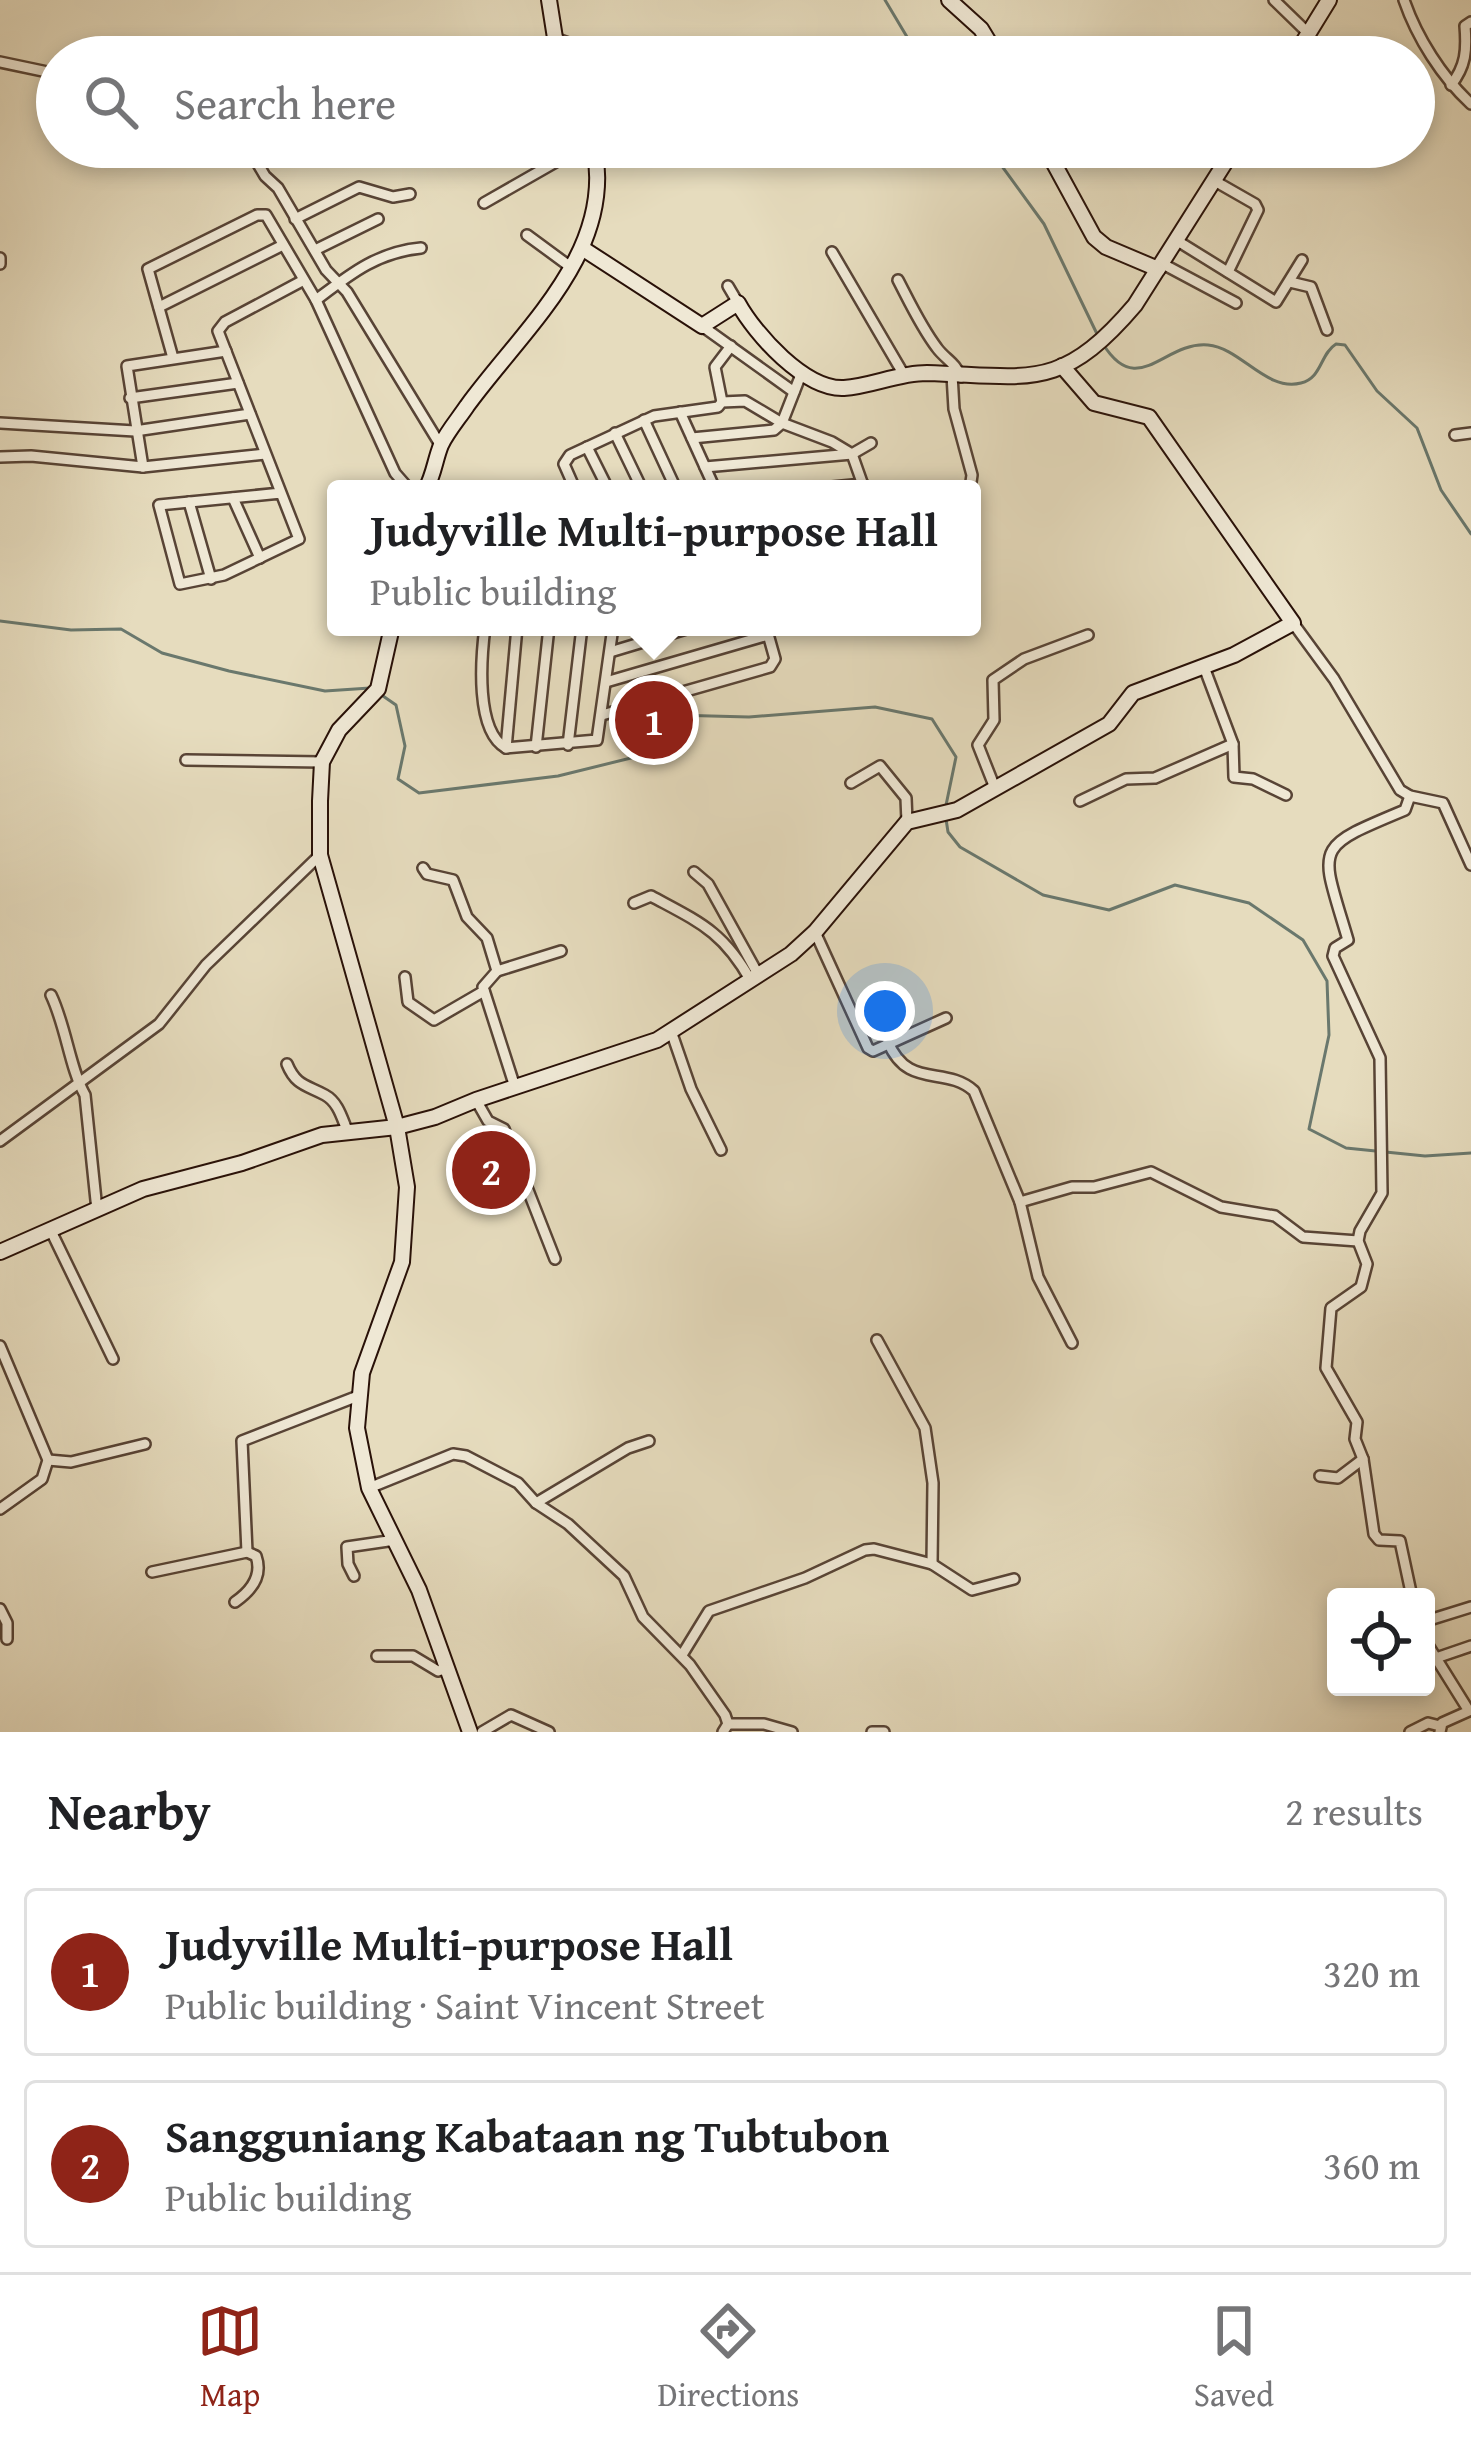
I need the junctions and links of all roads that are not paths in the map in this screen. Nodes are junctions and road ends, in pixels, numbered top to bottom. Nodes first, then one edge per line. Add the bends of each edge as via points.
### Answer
1 (549, 0) edge
2 (949, 0) edge
3 (1274, 0) edge
4 (1329, 0) edge
5 (1404, 0) edge
6 (1471, 22) edge
7 (1309, 34) joint
8 (555, 36) edge
9 (985, 36) edge
10 (1420, 36) edge
11 (1435, 60) edge
12 (0, 62) edge
13 (36, 70) edge
14 (1451, 85) junction
15 (1471, 104) edge
16 (262, 168) edge
17 (546, 168) edge
18 (598, 168) edge
19 (1056, 168) edge
20 (1221, 168) edge
21 (1213, 180) junction
22 (410, 194) dead end
23 (484, 203) dead end
24 (295, 219) junction
25 (377, 219) dead end
26 (527, 235) dead end
27 (1176, 240) junction
28 (283, 245) junction
29 (421, 248) dead end
30 (582, 248) junction
31 (315, 250) junction
32 (832, 252) dead end
33 (1302, 260) dead end
34 (1160, 266) junction
35 (572, 268) junction
36 (1228, 272) junction
37 (898, 280) dead end
38 (302, 281) junction
39 (340, 282) junction
40 (1290, 282) junction
41 (728, 286) dead end
42 (316, 300) junction
43 (738, 303) junction
44 (1236, 303) dead end
45 (159, 308) junction
46 (702, 326) junction
47 (1327, 330) dead end
48 (731, 346) junction
49 (226, 351) junction
50 (173, 358) junction
51 (1062, 366) junction
52 (802, 372) junction
53 (904, 375) junction
54 (956, 376) junction
55 (238, 383) junction
56 (794, 392) junction
57 (130, 398) junction
58 (722, 402) junction
59 (680, 412) junction
60 (250, 414) junction
61 (644, 420) junction
62 (0, 422) edge
63 (782, 423) junction
64 (135, 431) junction
65 (615, 433) junction
66 (1471, 433) edge
67 (1456, 435) dead end
68 (692, 438) junction
69 (871, 443) dead end
70 (440, 446) junction
71 (587, 446) junction
72 (266, 454) junction
73 (852, 454) junction
74 (0, 457) edge
75 (705, 466) junction
76 (143, 467) junction
77 (402, 480) edge
78 (431, 480) edge
79 (572, 480) edge
80 (604, 480) edge
81 (638, 480) edge
82 (672, 480) edge
83 (711, 480) edge
84 (862, 480) edge
85 (971, 480) edge
86 (281, 493) junction
87 (233, 498) junction
88 (189, 502) junction
89 (260, 558) junction
90 (211, 579) junction
91 (1293, 623) junction
92 (1088, 635) dead end
93 (390, 636) edge
94 (485, 636) edge
95 (516, 636) edge
96 (547, 636) edge
97 (581, 636) edge
98 (612, 636) edge
99 (663, 636) edge
100 (751, 636) edge
101 (768, 636) edge
102 (610, 652) junction
103 (1204, 667) junction
104 (606, 682) junction
105 (602, 716) junction
106 (1233, 744) junction
107 (568, 745) junction
108 (536, 747) junction
109 (506, 748) junction
110 (186, 760) dead end
111 (322, 762) junction
112 (850, 783) dead end
113 (995, 788) junction
114 (1286, 795) dead end
115 (1410, 796) junction
116 (1080, 801) dead end
117 (907, 822) junction
118 (320, 855) junction
119 (1471, 865) edge
120 (423, 868) dead end
121 (694, 872) dead end
122 (634, 903) dead end
123 (814, 932) junction
124 (561, 951) dead end
125 (497, 971) junction
126 (405, 977) dead end
127 (755, 979) junction
128 (484, 991) junction
129 (52, 994) dead end
130 (946, 1018) dead end
131 (671, 1031) junction
132 (888, 1042) junction
133 (287, 1064) dead end
134 (77, 1082) junction
135 (514, 1087) junction
136 (476, 1100) junction
137 (397, 1127) junction
138 (347, 1130) junction
139 (0, 1141) edge
140 (721, 1150) dead end
141 (1020, 1202) junction
142 (98, 1210) junction
143 (51, 1231) junction
144 (1358, 1241) junction
145 (0, 1252) edge
146 (555, 1258) dead end
147 (877, 1340) dead end
148 (1072, 1343) dead end
149 (0, 1346) edge
150 (113, 1359) dead end
151 (358, 1396) junction
152 (649, 1442) dead end
153 (146, 1444) dead end
154 (1363, 1459) junction
155 (48, 1460) junction
156 (1320, 1476) dead end
157 (368, 1488) junction
158 (536, 1503) junction
159 (0, 1509) edge
160 (395, 1540) junction
161 (247, 1552) junction
162 (932, 1564) junction
163 (152, 1571) dead end
164 (354, 1576) dead end
165 (1014, 1579) dead end
166 (1410, 1588) edge
167 (235, 1602) dead end
168 (1471, 1607) edge
169 (0, 1610) edge
170 (1435, 1619) edge
171 (7, 1639) dead end
172 (1471, 1646) edge
173 (682, 1655) junction
174 (377, 1656) dead end
175 (1436, 1658) joint
176 (448, 1668) junction
177 (726, 1728) edge
178 (1440, 1729) edge
179 (470, 1732) edge
180 (482, 1732) edge
181 (549, 1732) edge
182 (792, 1732) edge
183 (872, 1732) edge
184 (884, 1732) edge
185 (1410, 1732) edge

1 - 8 street
2 - 9 street
3 - 7 street
4 - 7 street
5 - 10 street
6 - 14 street
11 - 14 street
12 - 13 street
14 - 15 street
16 - 24 street
17 - 23 street
18 - 30 street
19 - 34 street via 1094,237
20 - 21 street
21 - 27 street
21 - 36 street via 1258,210
22 - 24 street via 359,187
24 - 31 street
25 - 31 street
26 - 35 street
27 - 34 street
27 - 36 street
28 - 38 street
28 - 45 street
28 - 45 street via 269,218 257,214 148,269
29 - 39 street via 393,252
30 - 35 street
30 - 46 street
31 - 39 street
32 - 53 street
33 - 40 street
34 - 44 street
34 - 51 street via 1112,330
35 - 70 street
36 - 40 street via 1276,302
37 - 54 street
38 - 42 street
38 - 49 street via 222,325
39 - 42 street
39 - 70 street
40 - 47 street via 1311,287
41 - 43 street
42 - 77 street
43 - 46 street
43 - 52 street via 756,332
45 - 50 street
46 - 48 street
48 - 56 street
48 - 58 street via 715,367
49 - 50 street
49 - 55 street
50 - 57 street via 127,366
51 - 54 street via 1025,378
51 - 91 street via 1094,403 1148,418
52 - 53 street via 842,388
52 - 56 street
53 - 54 street
54 - 85 street via 954,409
55 - 57 street
55 - 60 street
56 - 63 street
57 - 64 street
58 - 59 street
58 - 63 street via 745,401
59 - 61 street
59 - 68 street
60 - 64 street
60 - 72 street
61 - 65 street
61 - 82 street
62 - 64 street
63 - 68 street via 770,432
63 - 73 street
64 - 76 street
65 - 71 street
65 - 81 street
66 - 67 street
68 - 75 street
69 - 73 street
70 - 78 street
71 - 79 street via 565,460
71 - 80 street
72 - 76 street
72 - 86 street
73 - 75 street
73 - 84 street
74 - 76 street
75 - 83 street
86 - 87 street
86 - 89 street via 299,539
87 - 88 street
87 - 89 street
88 - 90 street
88 - 90 street via 159,505 180,584
89 - 90 street
91 - 103 street
91 - 115 street
92 - 113 street via 993,680 994,720 978,745
93 - 111 street via 375,692
94 - 109 street via 484,700 494,737
95 - 109 street
96 - 108 street
97 - 107 street
98 - 102 street
99 - 102 street
100 - 104 street
101 - 105 street via 775,659 767,669
102 - 104 street
103 - 106 street
103 - 113 street via 1133,693 1109,724
104 - 105 street
105 - 107 street via 597,740
106 - 114 street via 1234,777
106 - 116 street
107 - 108 street
108 - 109 street
110 - 111 street
111 - 118 street
112 - 117 street via 880,766 906,799
113 - 117 street
115 - 119 street via 1443,803
115 - 144 street via 1405,810 1330,849 1328,872 1348,940 1333,956 1380,1058 1382,1192
117 - 123 street
118 - 134 street via 206,965 159,1024
118 - 137 street
120 - 125 street via 453,880 467,917 488,938
121 - 127 street via 709,884
122 - 127 street via 651,896 701,920
123 - 127 street
123 - 132 street via 868,1048
124 - 125 street
125 - 128 street
126 - 128 street via 408,1002 434,1020
127 - 131 street
128 - 135 street
129 - 134 street
130 - 132 street
131 - 135 street
131 - 140 street
132 - 141 street via 905,1068 974,1091
133 - 138 street via 305,1089 334,1102
134 - 139 street
134 - 142 street
135 - 136 street
136 - 137 street
136 - 146 street via 504,1130
137 - 138 street
137 - 151 street via 407,1187 402,1262
138 - 142 street via 143,1189
141 - 144 street via 1151,1172 1221,1207 1275,1216 1303,1237
141 - 148 street via 1038,1276
142 - 143 street
143 - 145 street
143 - 150 street
144 - 154 street via 1366,1274 1331,1308 1324,1354 1330,1381 1357,1422
147 - 162 street via 925,1428
149 - 155 street
151 - 157 street
151 - 161 street via 242,1441
152 - 158 street
153 - 155 street
154 - 156 street via 1338,1478
154 - 166 street via 1374,1534 1400,1541
155 - 159 street via 42,1479
157 - 158 street via 453,1454 518,1483
157 - 160 street
158 - 173 street via 624,1576 644,1617
160 - 164 street via 347,1547
160 - 176 street
161 - 163 street
161 - 167 street via 259,1568
162 - 165 street via 972,1590
162 - 173 street via 865,1550 710,1611
168 - 170 street
169 - 171 street
172 - 175 street
173 - 177 street
174 - 176 street
175 - 178 street via 1469,1712
176 - 179 street
177 - 182 street via 764,1724
178 - 185 street via 1428,1723
180 - 181 street via 511,1715
183 - 184 street

